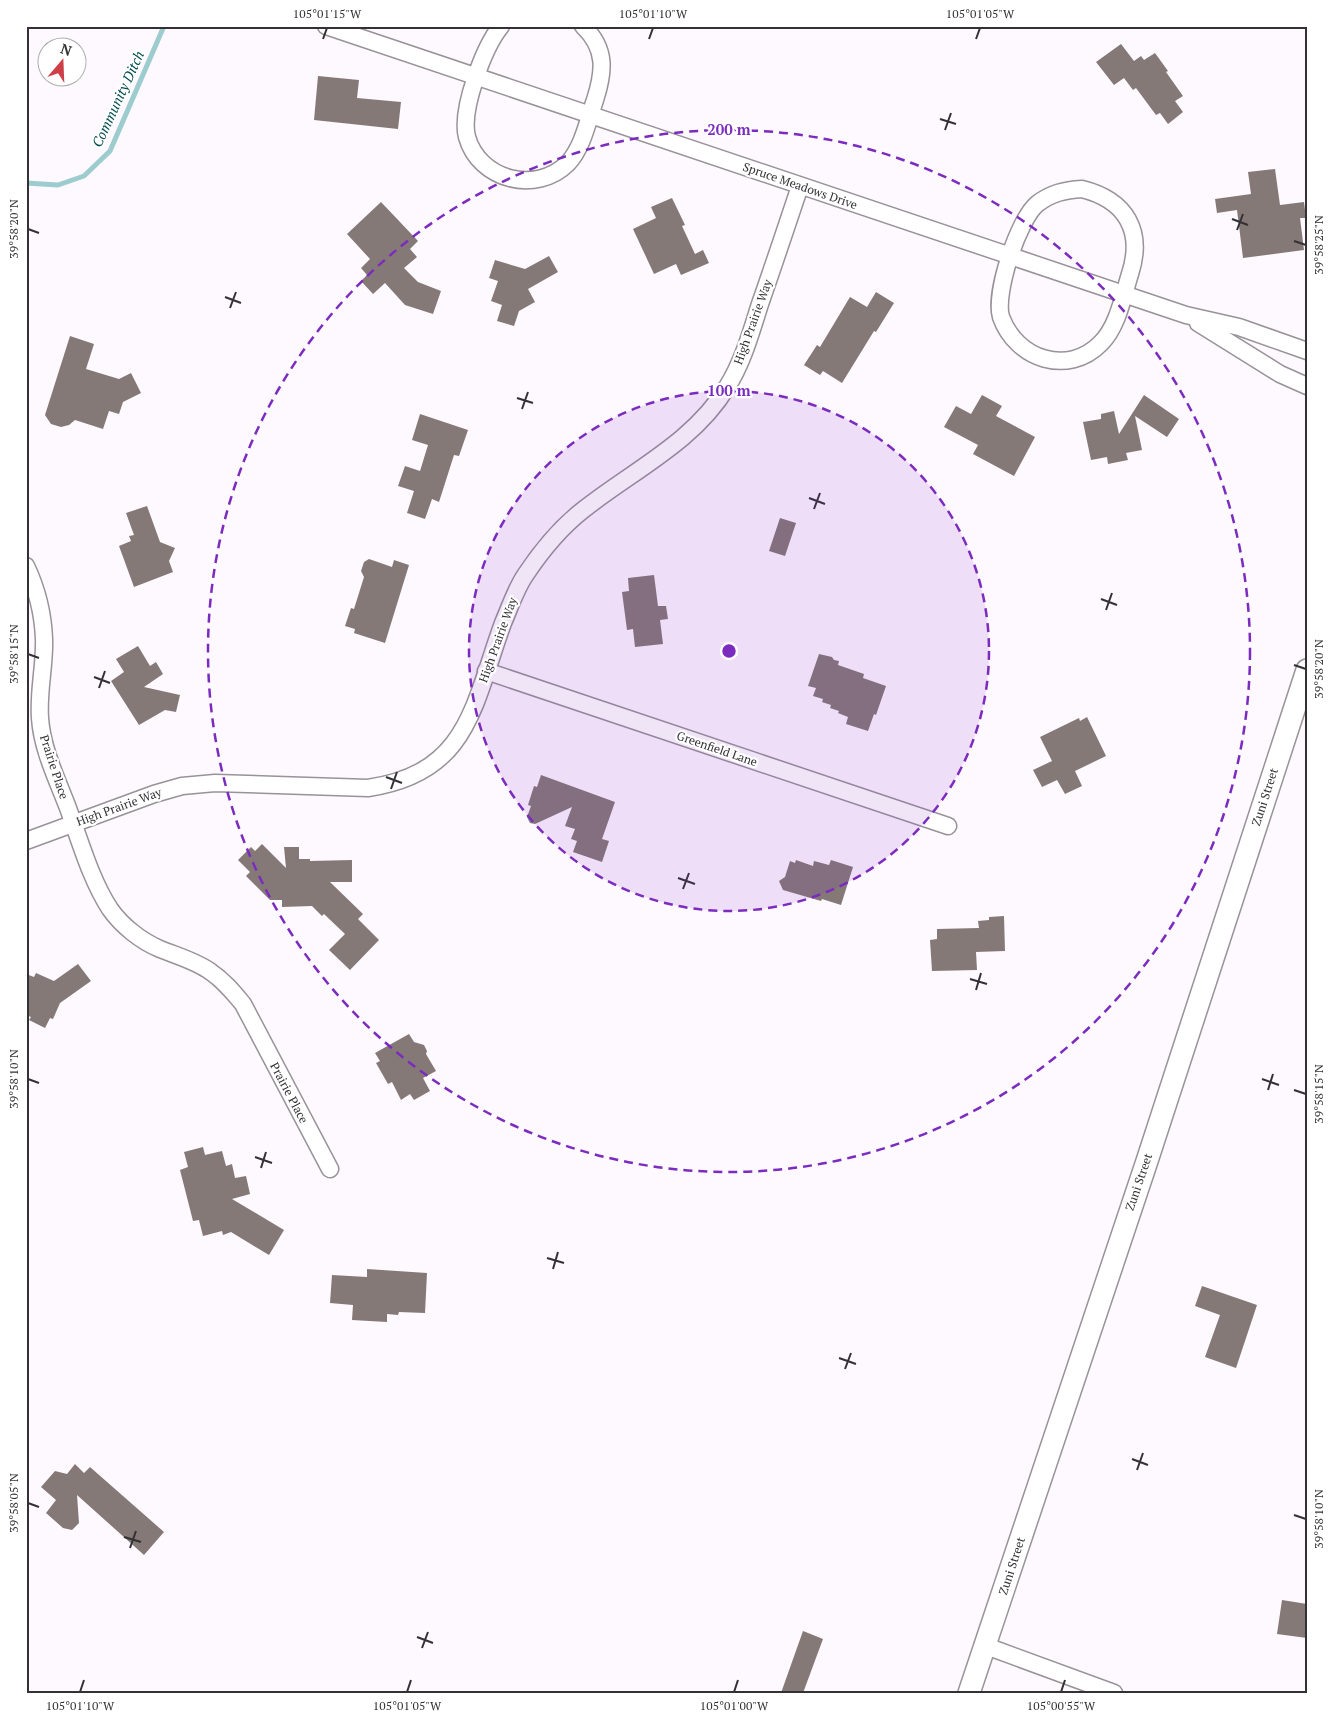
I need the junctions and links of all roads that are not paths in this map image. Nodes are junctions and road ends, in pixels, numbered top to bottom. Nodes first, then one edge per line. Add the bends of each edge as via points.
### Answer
1 (326, 26) edge
2 (501, 26) edge
3 (583, 26) edge
4 (477, 77) junction
5 (590, 115) junction
6 (800, 186) junction
7 (1011, 256) junction
8 (1124, 294) junction
9 (1186, 315) junction
10 (1307, 351) edge
11 (1307, 386) edge
12 (26, 566) edge
13 (1307, 670) edge
14 (486, 671) junction
15 (73, 823) junction
16 (948, 826) dead end
17 (26, 841) edge
18 (330, 1169) dead end
19 (986, 1646) junction
20 (969, 1693) edge
21 (1114, 1693) edge

1 - 4 street, Spruce Meadows Drive
2 - 4 street via 492,37
3 - 5 street via 598,46 602,61 601,79
4 - 5 street, Spruce Meadows Drive
4 - 5 street via 465,120 467,136 482,163 508,179 540,179 555,173 578,149
5 - 6 street, Spruce Meadows Drive
6 - 7 street, Spruce Meadows Drive
6 - 14 street, High Prairie Way via 741,359 727,387 687,434 582,511 545,547 522,579
7 - 8 street, Spruce Meadows Drive
7 - 8 street via 999,297 1000,314 1018,344 1043,358 1058,361 1089,353 1111,330
7 - 8 street via 1026,216 1036,205 1050,195 1066,190 1082,189 1097,193 1111,200 1132,226 1135,259
8 - 9 street, Spruce Meadows Drive
9 - 10 street, Spruce Meadows Drive via 1239,327
9 - 11 street, Spruce Meadows Drive via 1280,374
12 - 15 street, Prairie Place via 42,612 44,640 39,692 42,732
13 - 19 street, Zuni Street
14 - 15 street, High Prairie Way via 464,730 432,765 391,785 368,788 215,783 182,786
14 - 16 street, Greenfield Lane
15 - 17 street, High Prairie Way
15 - 18 street, Prairie Place via 100,893 124,924 158,948 211,971 243,1004
19 - 20 street, Zuni Street
19 - 21 street

